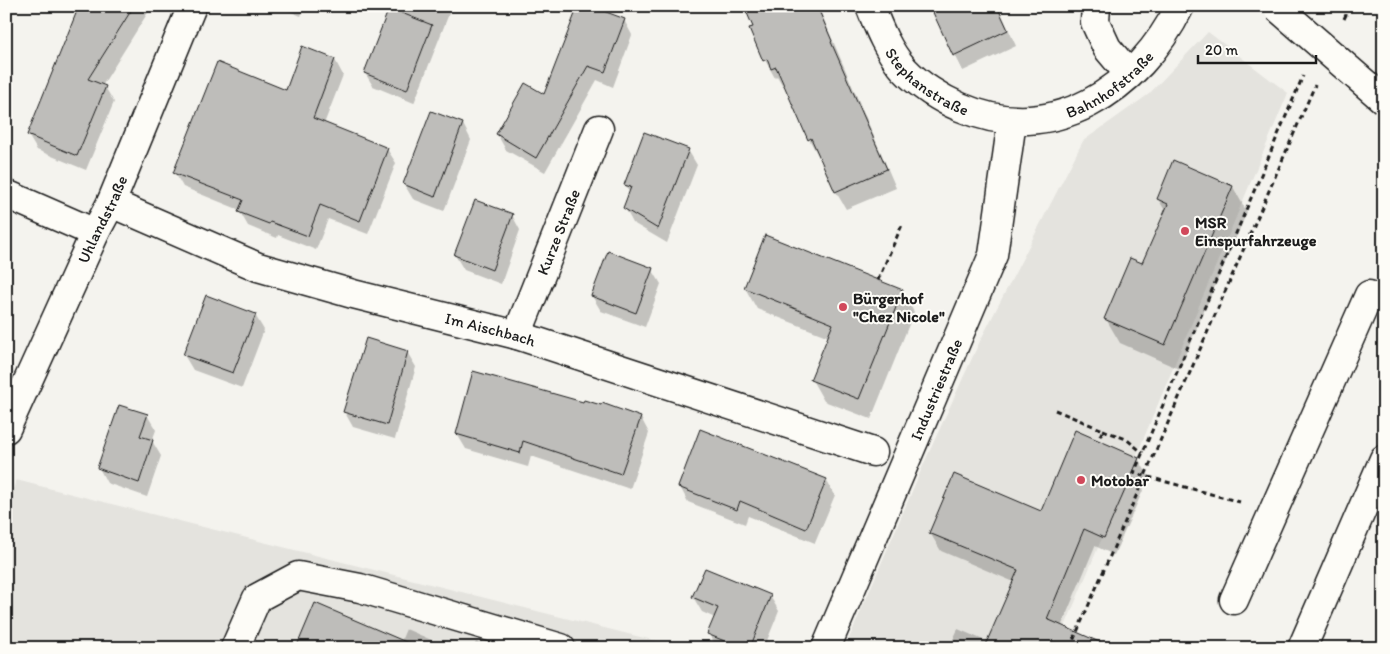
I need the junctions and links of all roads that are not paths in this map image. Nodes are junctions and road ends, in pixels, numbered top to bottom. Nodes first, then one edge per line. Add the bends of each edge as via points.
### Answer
1 (192, 6) edge
2 (870, 6) edge
3 (1096, 6) edge
4 (1180, 6) edge
5 (1276, 6) edge
6 (1130, 74) junction
7 (1384, 100) edge
8 (1012, 120) junction
9 (599, 129) dead end
10 (6, 194) edge
11 (111, 203) junction
12 (95, 233) junction
13 (1384, 301) edge
14 (517, 336) junction
15 (6, 430) edge
16 (873, 452) dead end
17 (1384, 459) edge
18 (1234, 600) dead end
19 (235, 648) edge
20 (561, 648) edge
21 (826, 648) edge
22 (1302, 648) edge

1 - 11 street, Uhlandstraße
2 - 8 street, Stephanstraße via 886,43 905,70 941,99 976,114
3 - 6 street via 1095,22 1107,48
4 - 6 street, Bahnhofstraße via 1152,51
5 - 7 street, bridge
6 - 8 street, Bahnhofstraße via 1092,103 1068,113 1035,120
8 - 21 street, Industriestraße via 993,255
9 - 14 street, Kurze Straße
10 - 12 street
11 - 12 street, Uhlandstraße
11 - 14 street, Im Aischbach via 258,267
12 - 15 street, Uhlandstraße
13 - 18 street via 1369,295
14 - 16 street, Im Aischbach
17 - 22 street
19 - 20 street via 257,598 298,576 360,588

